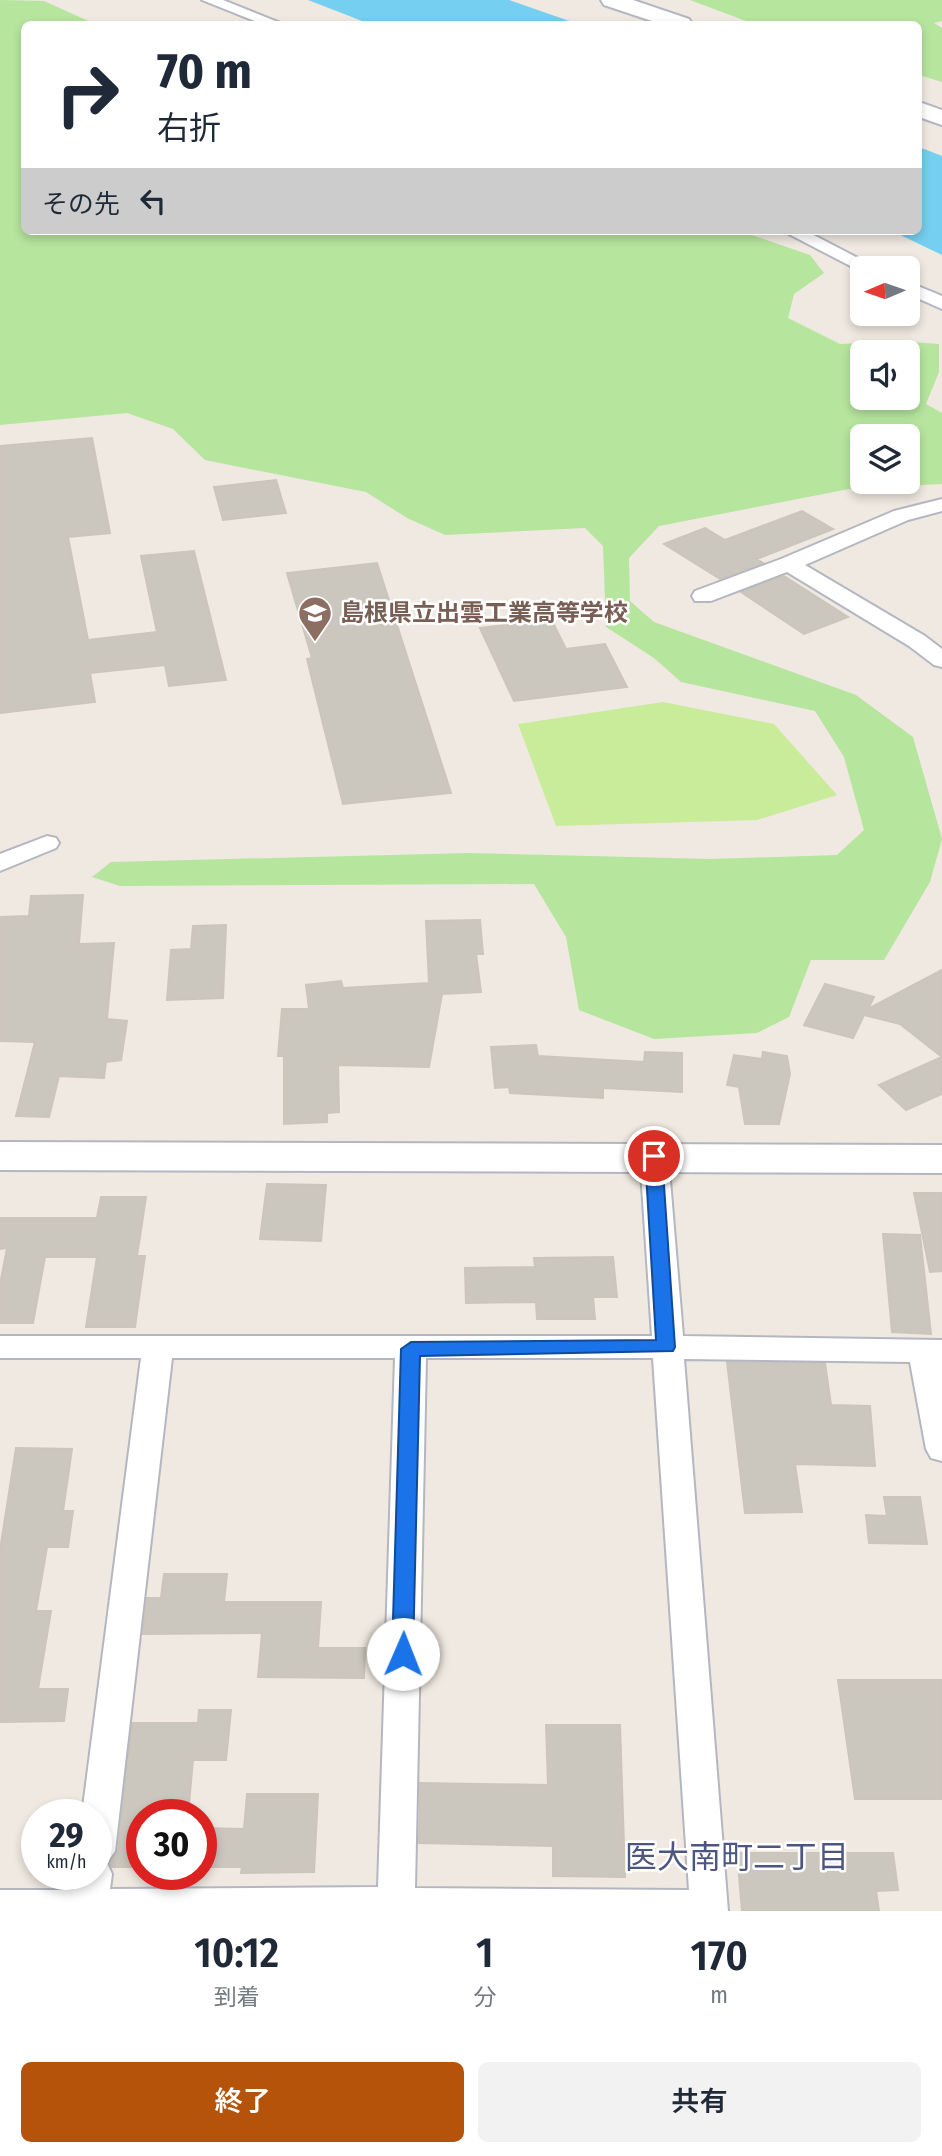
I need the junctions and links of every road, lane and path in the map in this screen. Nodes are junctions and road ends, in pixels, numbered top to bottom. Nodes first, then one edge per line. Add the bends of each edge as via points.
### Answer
1 (209, 0) edge
2 (612, 0) edge
3 (267, 21) edge
4 (672, 21) edge
5 (922, 111) edge
6 (942, 118) edge
7 (800, 235) edge
8 (850, 259) edge
9 (920, 293) edge
10 (942, 303) edge
11 (942, 505) edge
12 (789, 564) junction
13 (703, 596) dead end
14 (942, 660) edge
15 (47, 843) dead end
16 (0, 863) edge
17 (0, 1156) edge
18 (654, 1156) junction
19 (941, 1158) edge
20 (0, 1347) edge
21 (666, 1347) junction
22 (158, 1349) junction
23 (411, 1349) junction
24 (933, 1351) edge
25 (942, 1449) edge
26 (102, 1799) edge
27 (91, 1897) edge
28 (0, 1907) edge
29 (396, 1908) edge
30 (708, 1909) edge

1 - 3 street
2 - 4 street
5 - 6 street
7 - 8 street
9 - 10 street
11 - 12 street via 901,515
12 - 13 street
12 - 14 street
15 - 16 street
17 - 18 street
18 - 19 street
18 - 21 street
20 - 22 street
21 - 23 street
21 - 24 street
21 - 30 street
22 - 23 street
22 - 26 street
23 - 29 street
24 - 25 street
27 - 28 street
27 - 29 street
29 - 30 street

